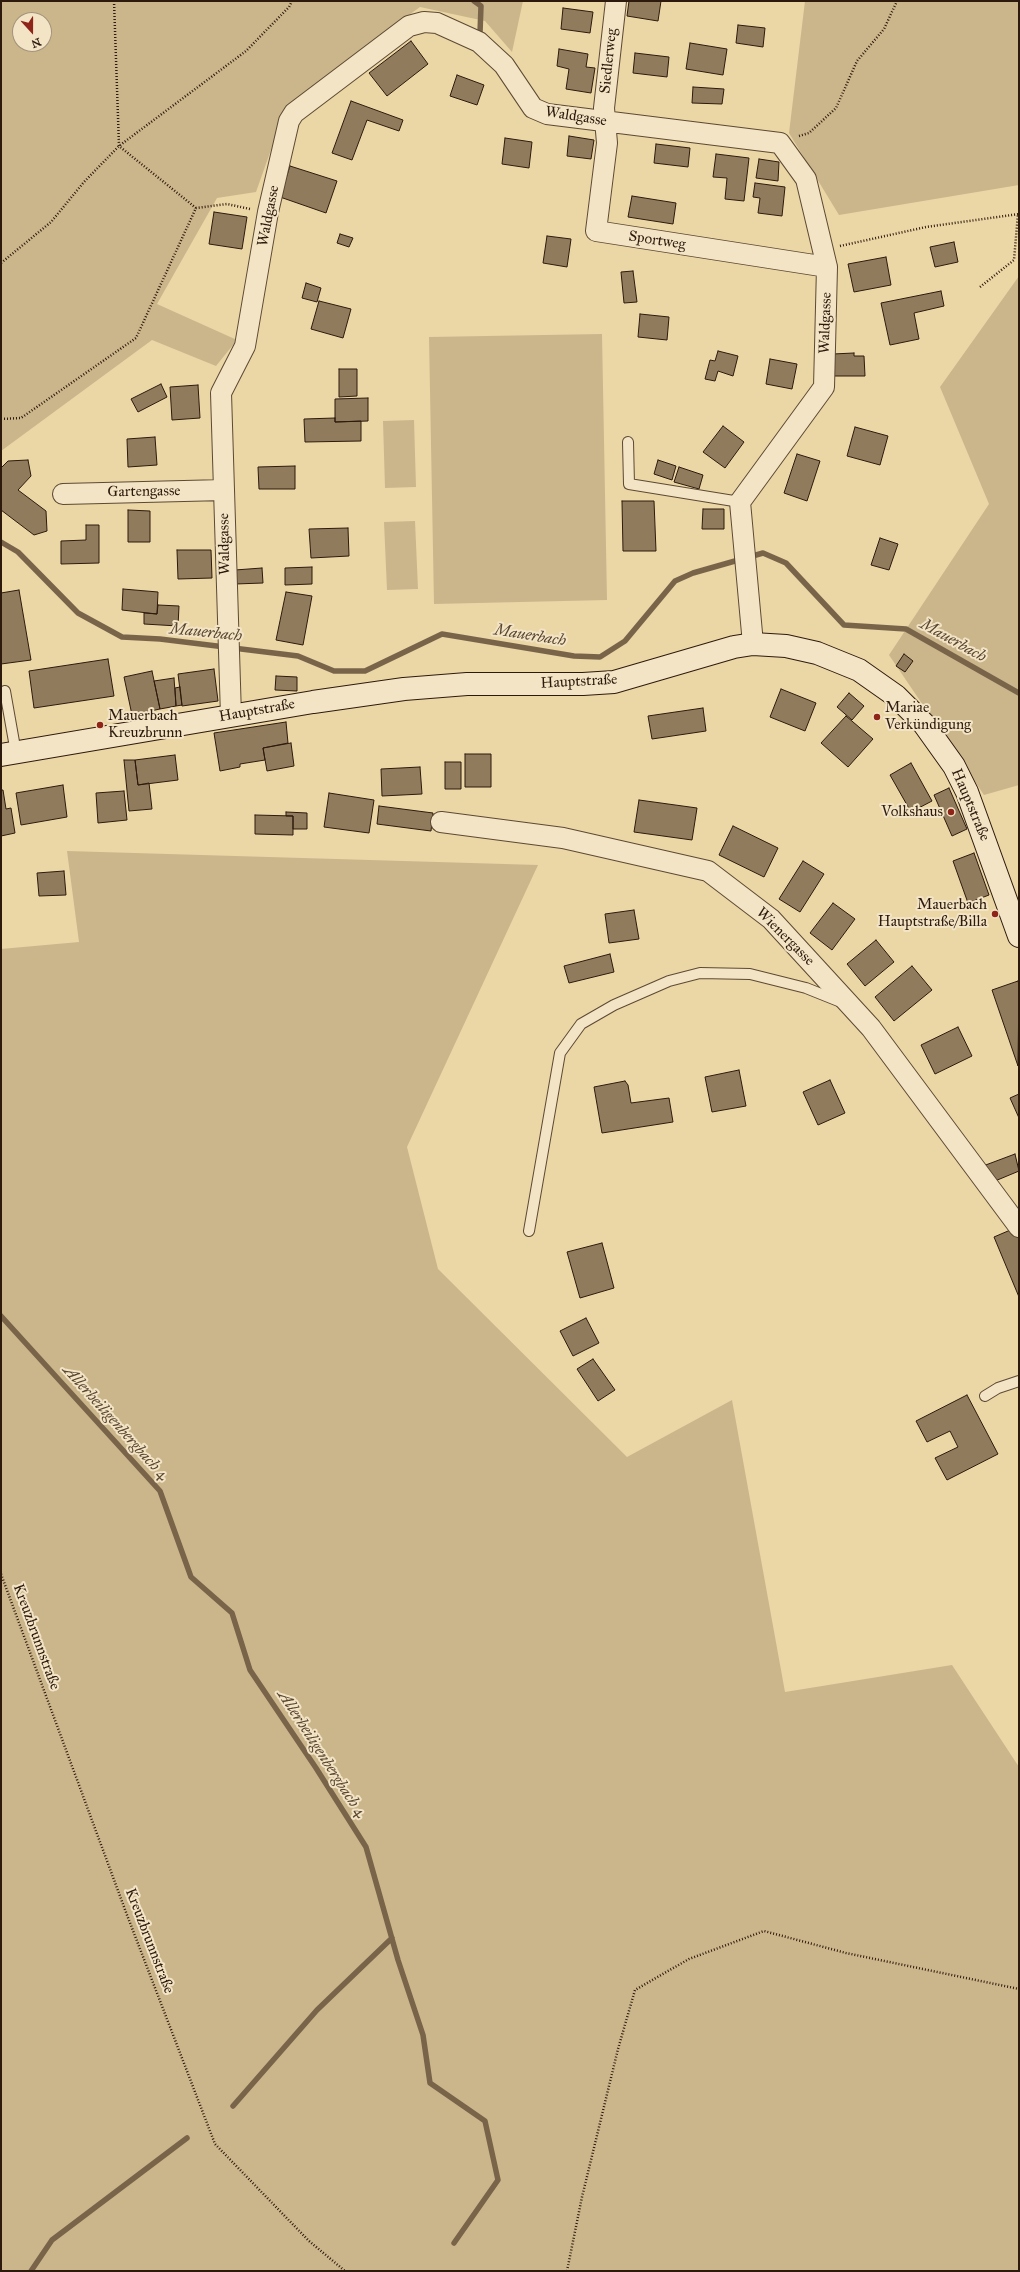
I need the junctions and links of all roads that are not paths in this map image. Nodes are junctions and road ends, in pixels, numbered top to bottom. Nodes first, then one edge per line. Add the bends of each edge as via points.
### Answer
1 (616, 1) edge
2 (605, 122) junction
3 (825, 258) junction
4 (628, 442) dead end
5 (224, 490) junction
6 (63, 494) dead end
7 (740, 502) junction
8 (753, 644) junction
9 (5, 691) dead end
10 (230, 716) junction
11 (8, 754) edge
12 (441, 822) dead end
13 (1017, 923) edge
14 (852, 1007) junction
15 (1019, 1228) edge
16 (530, 1231) dead end
17 (1019, 1382) edge
18 (985, 1396) dead end

1 - 2 street, Siedlerweg via 604,108
2 - 3 street, Waldgasse via 780,143 806,179
2 - 3 street, Sportweg via 607,143 596,231
2 - 5 street, Waldgasse via 547,114 533,108 504,65 488,49 479,42 437,23 424,22 409,26 294,113 289,121 268,212 245,346 221,393
3 - 7 street, Waldgasse via 824,387
4 - 7 lane via 629,484
5 - 6 street, Gartengasse
5 - 10 street, Waldgasse
7 - 8 street
8 - 10 main road, Hauptstraße via 719,651 614,682 429,687 346,697
8 - 13 main road, Hauptstraße via 799,648 846,664 885,687 915,714 945,753 968,792
9 - 11 lane
10 - 11 main road, Hauptstraße
12 - 14 street, Wienergasse via 563,838 708,871 771,919
14 - 15 street, Wienergasse via 871,1028
14 - 16 lane via 806,988 750,974 700,973 669,981 581,1024 560,1053
17 - 18 lane via 998,1388

